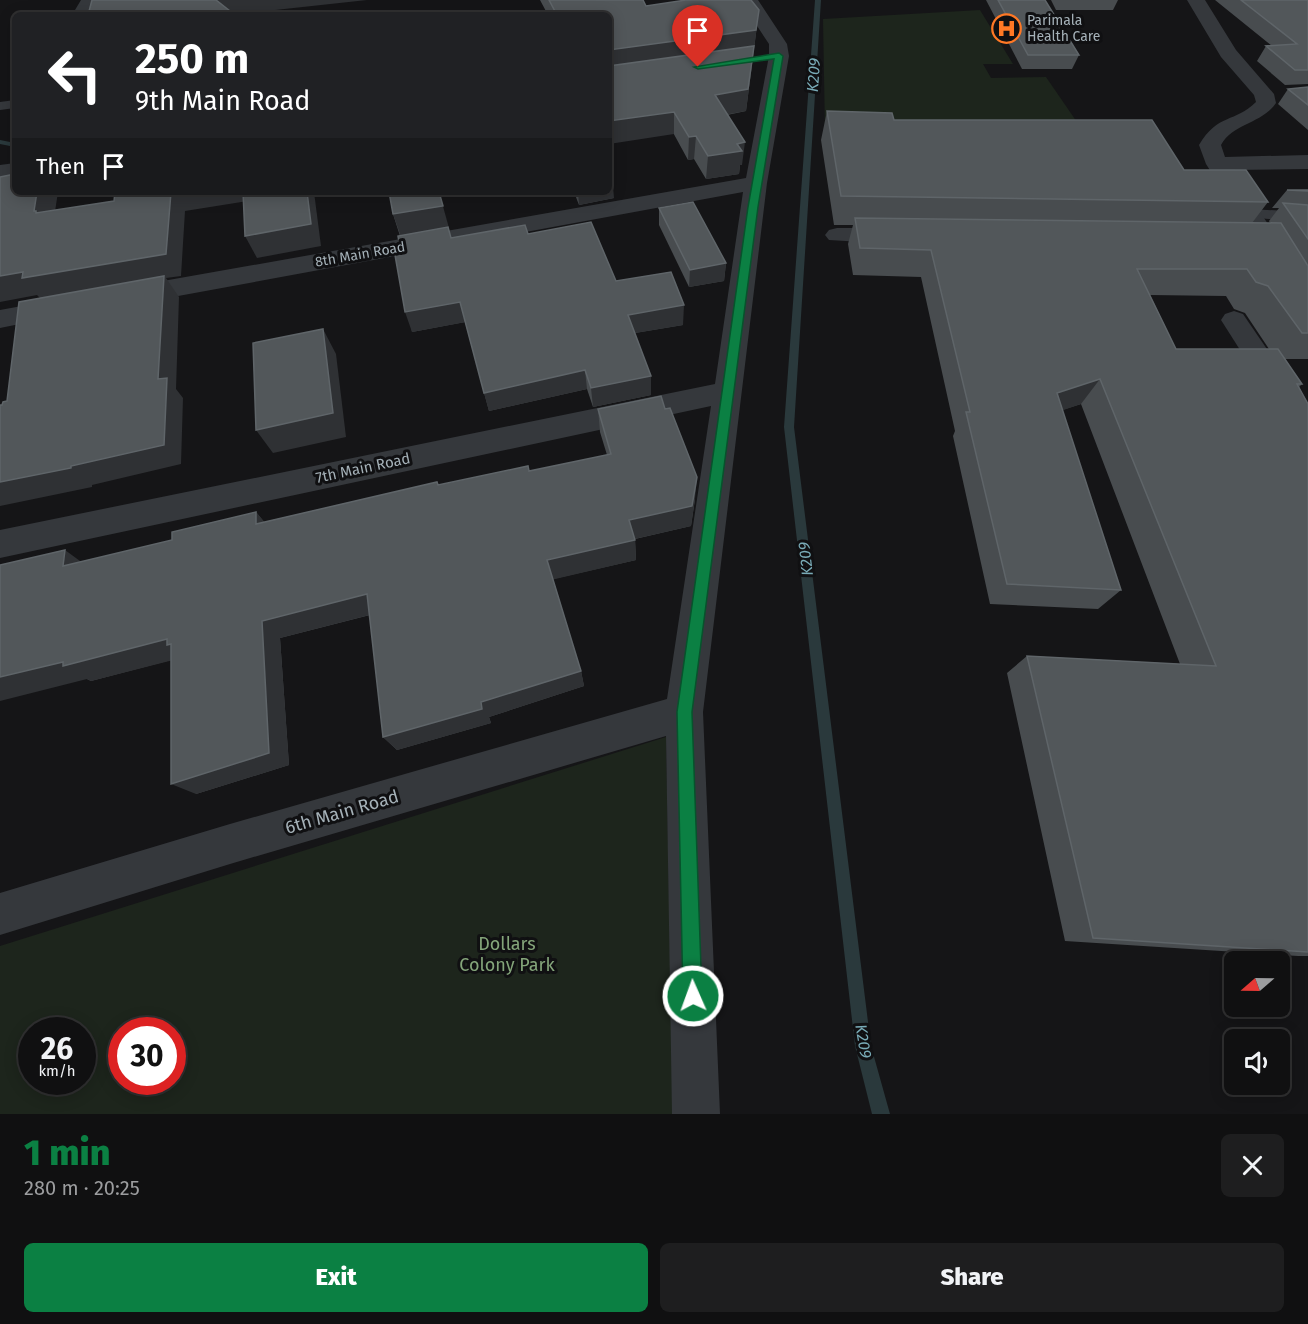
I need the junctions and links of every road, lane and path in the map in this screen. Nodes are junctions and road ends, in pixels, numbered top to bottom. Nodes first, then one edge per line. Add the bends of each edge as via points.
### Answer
1 (749, 0) edge
2 (1196, 0) edge
3 (1286, 93) dead end
4 (1264, 94) junction
5 (1308, 162) edge
6 (1217, 164) junction
7 (756, 183) junction
8 (1249, 213) junction
9 (1308, 217) edge
10 (837, 235) dead end
11 (921, 236) edge
12 (1307, 301) edge
13 (0, 319) edge
14 (1234, 320) dead end
15 (726, 392) junction
16 (1308, 432) edge
17 (0, 544) edge
18 (684, 712) junction
19 (0, 914) edge
20 (696, 1114) edge

1 - 7 street via 778,44 770,57
2 - 4 street via 1228,53
3 - 4 street
4 - 6 street via 1266,103 1261,109 1219,129 1210,145
5 - 6 street
6 - 8 street
7 - 13 street, 8th Main Road
7 - 15 street
8 - 9 lane
8 - 12 street via 1255,240
10 - 11 street
14 - 16 street
15 - 17 street, 7th Main Road
15 - 18 street
18 - 19 street, 6th Main Road
18 - 20 street

